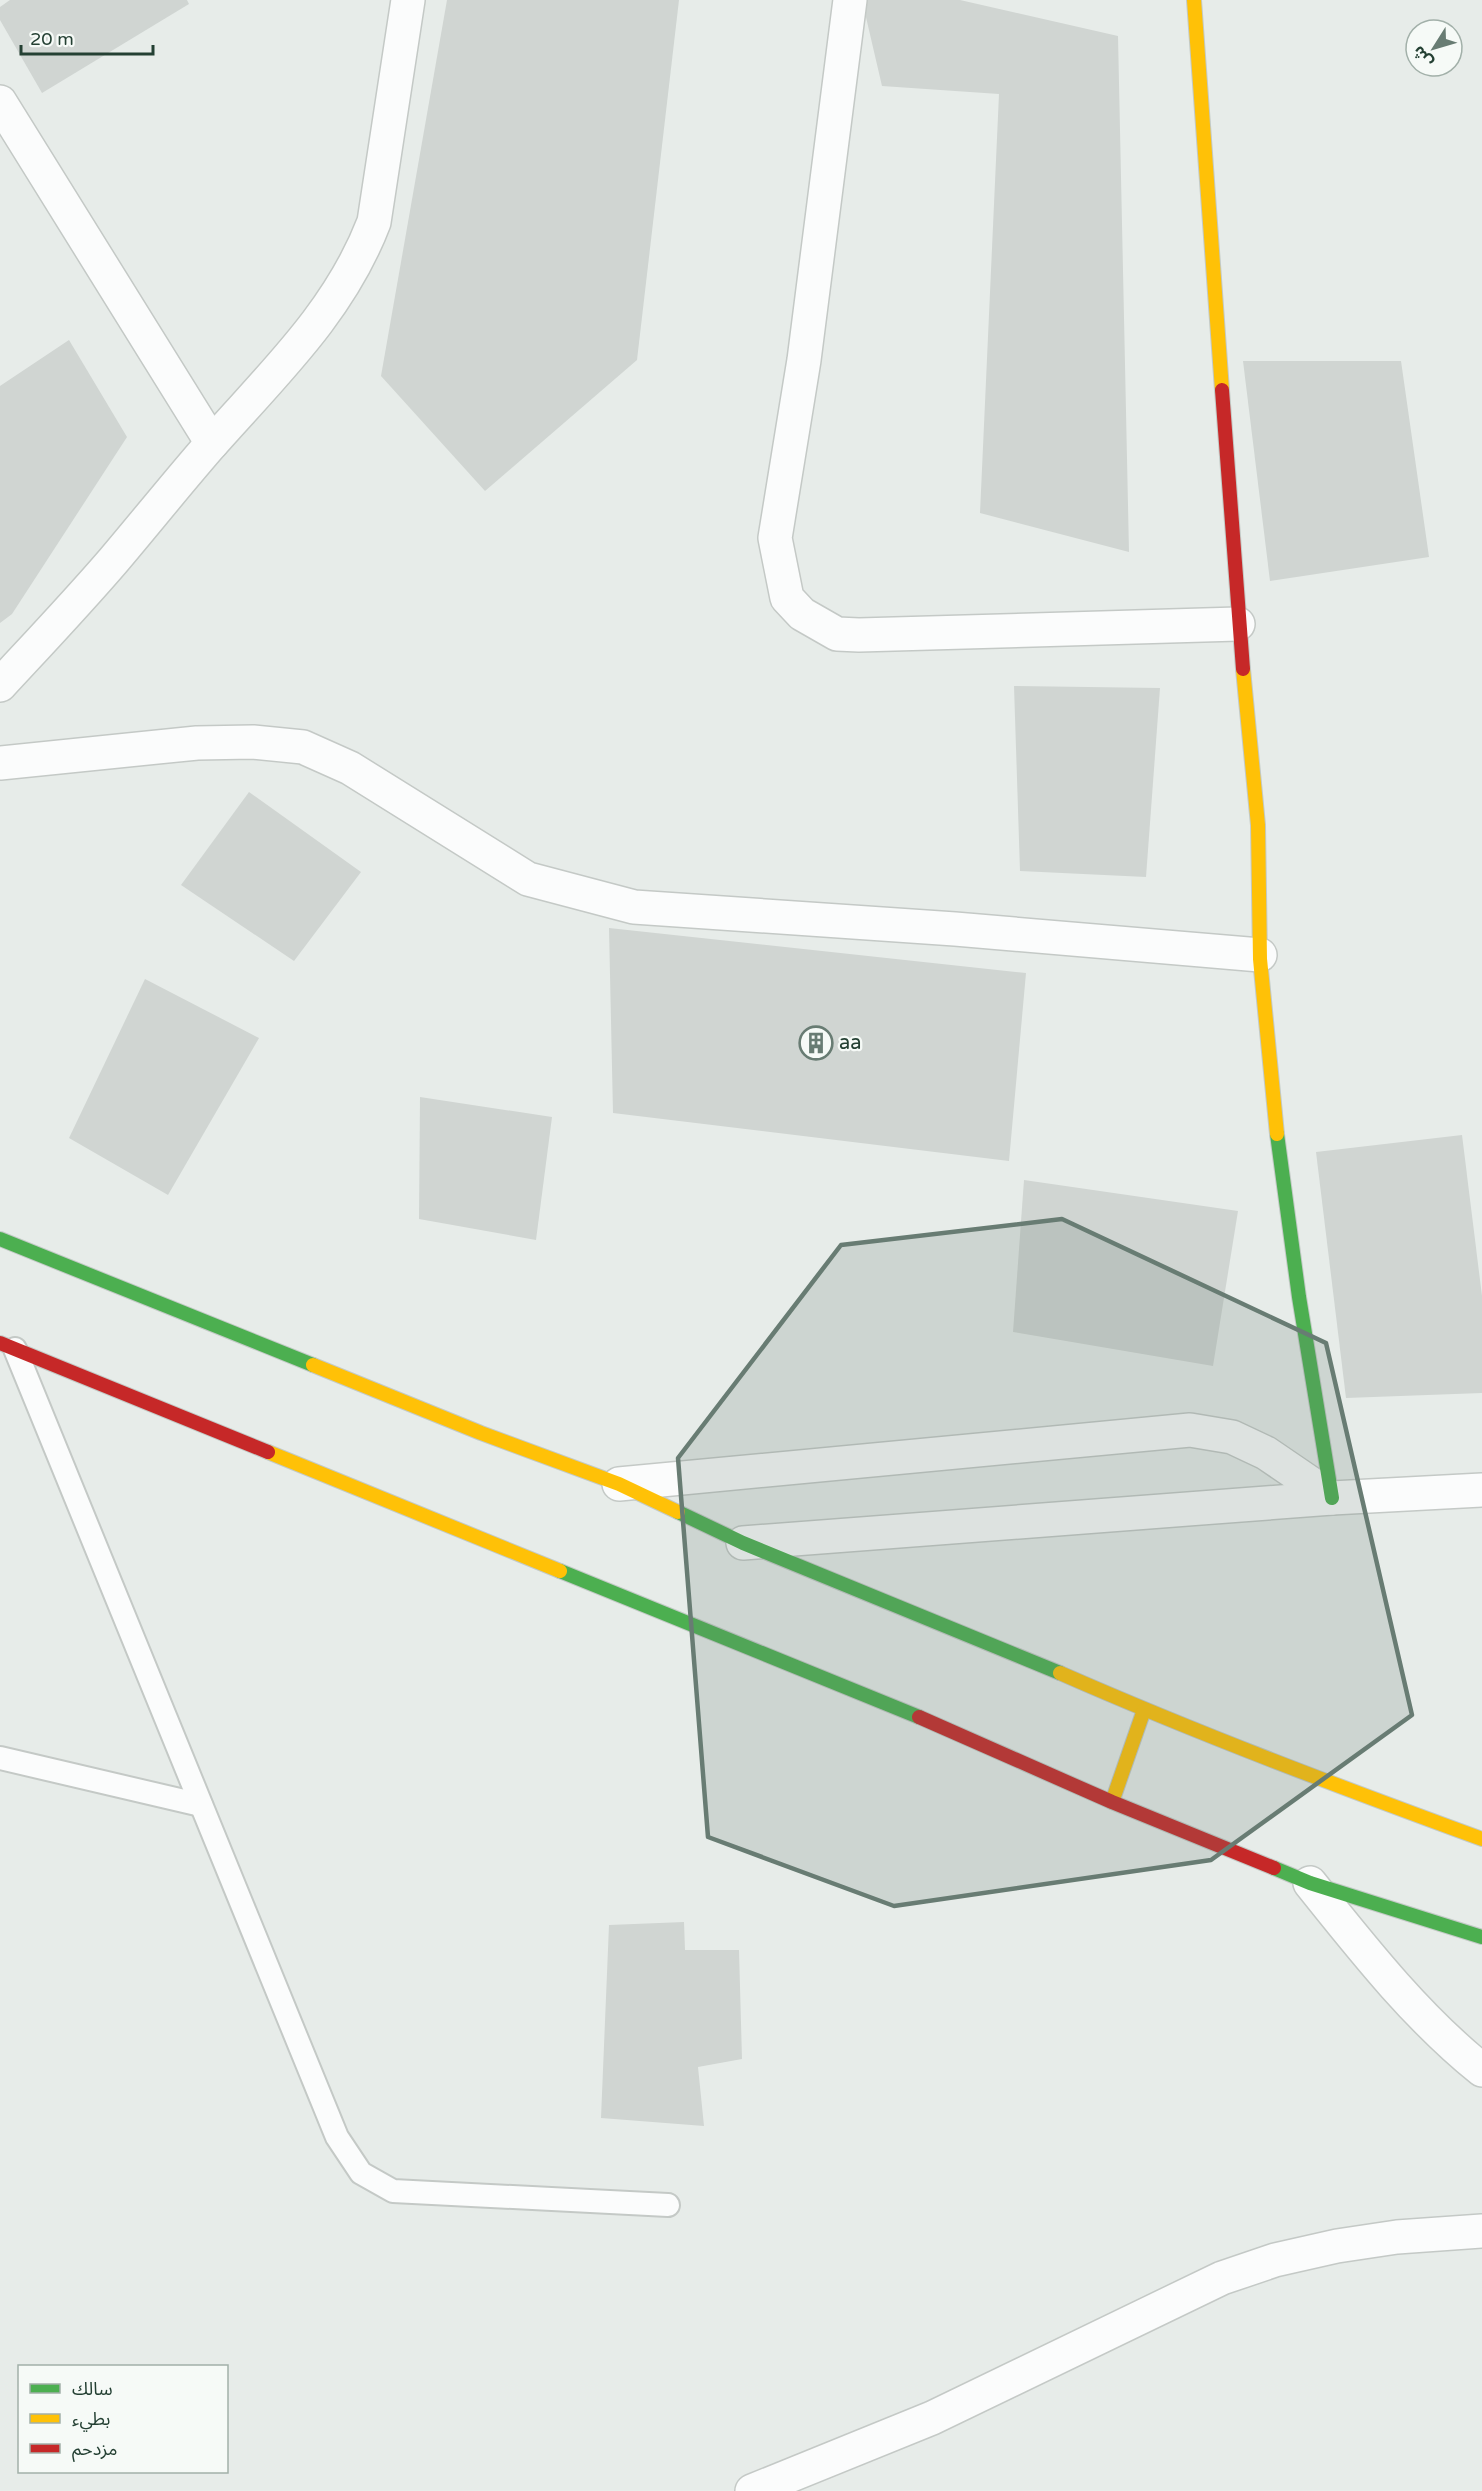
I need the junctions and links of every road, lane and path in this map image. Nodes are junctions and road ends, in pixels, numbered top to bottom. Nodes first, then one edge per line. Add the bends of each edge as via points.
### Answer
1 (408, 0) edge
2 (850, 0) edge
3 (1194, 0) edge
4 (0, 102) edge
5 (212, 443) junction
6 (1238, 624) junction
7 (0, 685) edge
8 (0, 763) edge
9 (1260, 955) junction
10 (0, 1239) edge
11 (8, 1346) edge
12 (619, 1484) junction
13 (1482, 1490) edge
14 (1332, 1498) junction
15 (743, 1543) junction
16 (1144, 1710) junction
17 (0, 1758) edge
18 (1112, 1802) junction
19 (201, 1805) junction
20 (1482, 1839) edge
21 (1310, 1882) junction
22 (1482, 1937) edge
23 (1482, 2070) edge
24 (668, 2205) dead end
25 (1482, 2231) edge
26 (752, 2491) edge

1 - 5 street via 374,222 363,253 307,338
2 - 6 street via 804,360 775,538 787,598 820,625 837,633 859,635
3 - 6 main road
4 - 5 street
5 - 7 street via 110,564
6 - 9 main road via 1258,844
8 - 9 street via 196,743 254,742 303,747 351,768 528,879 634,907
9 - 14 main road via 1276,1129 1304,1337
10 - 12 main road via 459,1424
11 - 18 main road via 936,1724
11 - 19 lane
12 - 14 street via 1190,1430 1232,1437 1266,1453
12 - 15 main road
13 - 14 street
14 - 15 street
15 - 16 main road
16 - 18 main road
16 - 20 main road
17 - 19 lane
18 - 21 main road
19 - 24 lane via 338,2137 361,2173 393,2191
21 - 22 main road
21 - 23 street via 1413,2004
25 - 26 street via 1337,2246 1275,2260 1222,2278 932,2418

